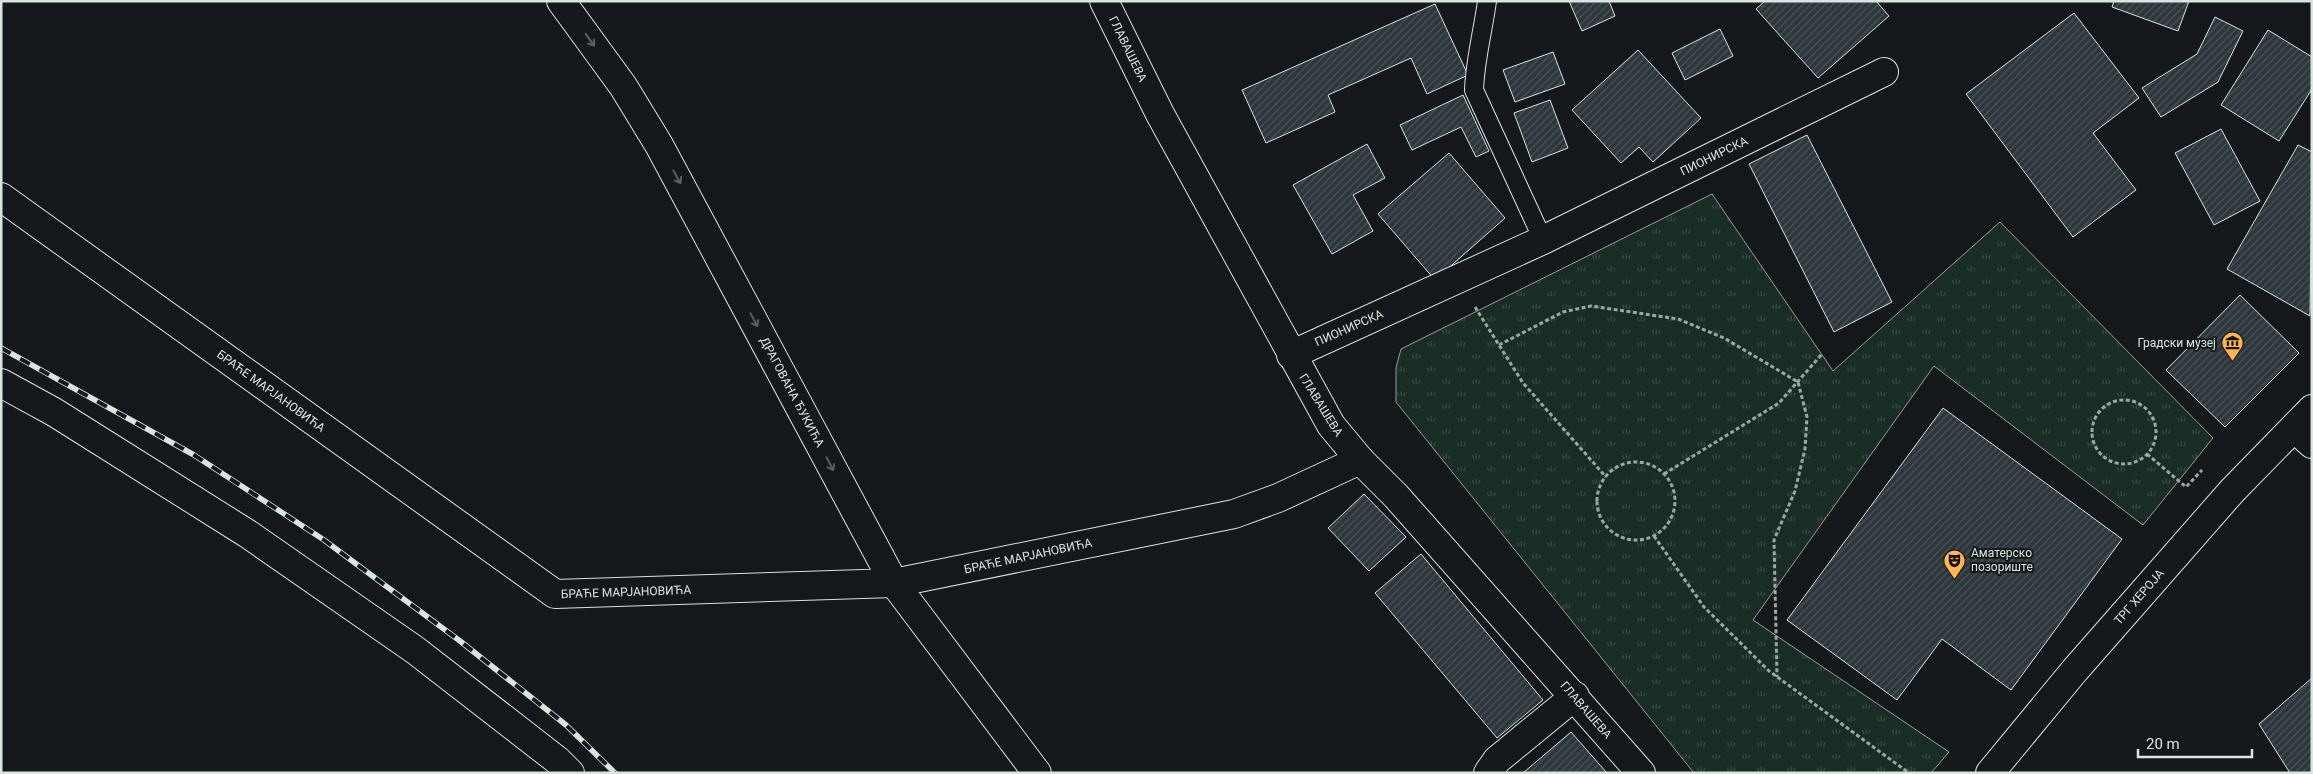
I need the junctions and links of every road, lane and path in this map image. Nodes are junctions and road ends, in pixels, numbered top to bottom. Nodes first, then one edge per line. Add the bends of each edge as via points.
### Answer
1 (561, 1) edge
2 (1104, 1) edge
3 (1487, 1) edge
4 (1884, 72) dead end
5 (1, 197) edge
6 (1544, 240) junction
7 (1457, 279) junction
8 (1499, 345) junction
9 (1291, 354) junction
10 (1822, 354) dead end
11 (1798, 382) junction
12 (1, 383) edge
13 (2312, 398) edge
14 (2306, 427) edge
15 (2147, 454) junction
16 (1360, 460) junction
17 (1664, 474) junction
18 (1606, 477) junction
19 (2232, 491) junction
20 (1654, 536) junction
21 (894, 584) junction
22 (1777, 677) junction
23 (1575, 696) junction
24 (570, 773) edge
25 (1036, 773) edge
26 (1488, 773) edge
27 (1641, 773) edge
28 (1909, 773) edge
29 (1990, 773) edge

1 -> 21 street, ДРАГОВАНА ЂУКИЋА via 623,86 659,145
2 - 9 street, ГЛАВАШЕВА via 1160,114
3 - 6 lane via 1475,63 1474,90
4 - 6 street, ПИОНИРСКА
5 - 21 street, БРАЋЕ МАРЈАНОВИЋА via 554,594
6 - 7 street, ПИОНИРСКА
7 - 8 path
7 - 9 street, ПИОНИРСКА
8 - 11 path via 1563,312 1590,306 1678,319 1724,338
8 - 18 path via 1523,383
9 - 16 street, ГЛАВАШЕВА via 1331,425
10 - 11 path
11 - 17 path via 1779,403
11 - 22 path via 1807,418 1805,449 1795,491 1774,540
12 - 24 street via 54,412 248,534 416,650
13 - 14 street, ТРГ ХЕРОЈА
14 - 19 street, ТРГ ХЕРОЈА
15 - 15 path via 2129,463 2119,463 2101,454 2092,435 2097,415 2104,406 2125,400 2145,408 2155,425 2153,446
15 - 19 path via 2186,487 2203,468
16 - 21 street, БРАЋЕ МАРЈАНОВИЋА via 1234,514
16 - 23 street, ГЛАВАШЕВА
17 - 18 path via 1650,464 1637,462 1620,466
17 - 20 path via 1674,492 1675,505 1672,517
18 - 20 path via 1597,500 1599,513 1606,525 1628,539
19 - 29 street, ТРГ ХЕРОЈА via 2075,670
20 - 22 path via 1704,607
21 - 25 street, ДРАГОВАНА ЂУКИЋА
22 - 28 path
23 - 26 street via 1496,760
23 - 27 street, ГЛАВАШЕВА

